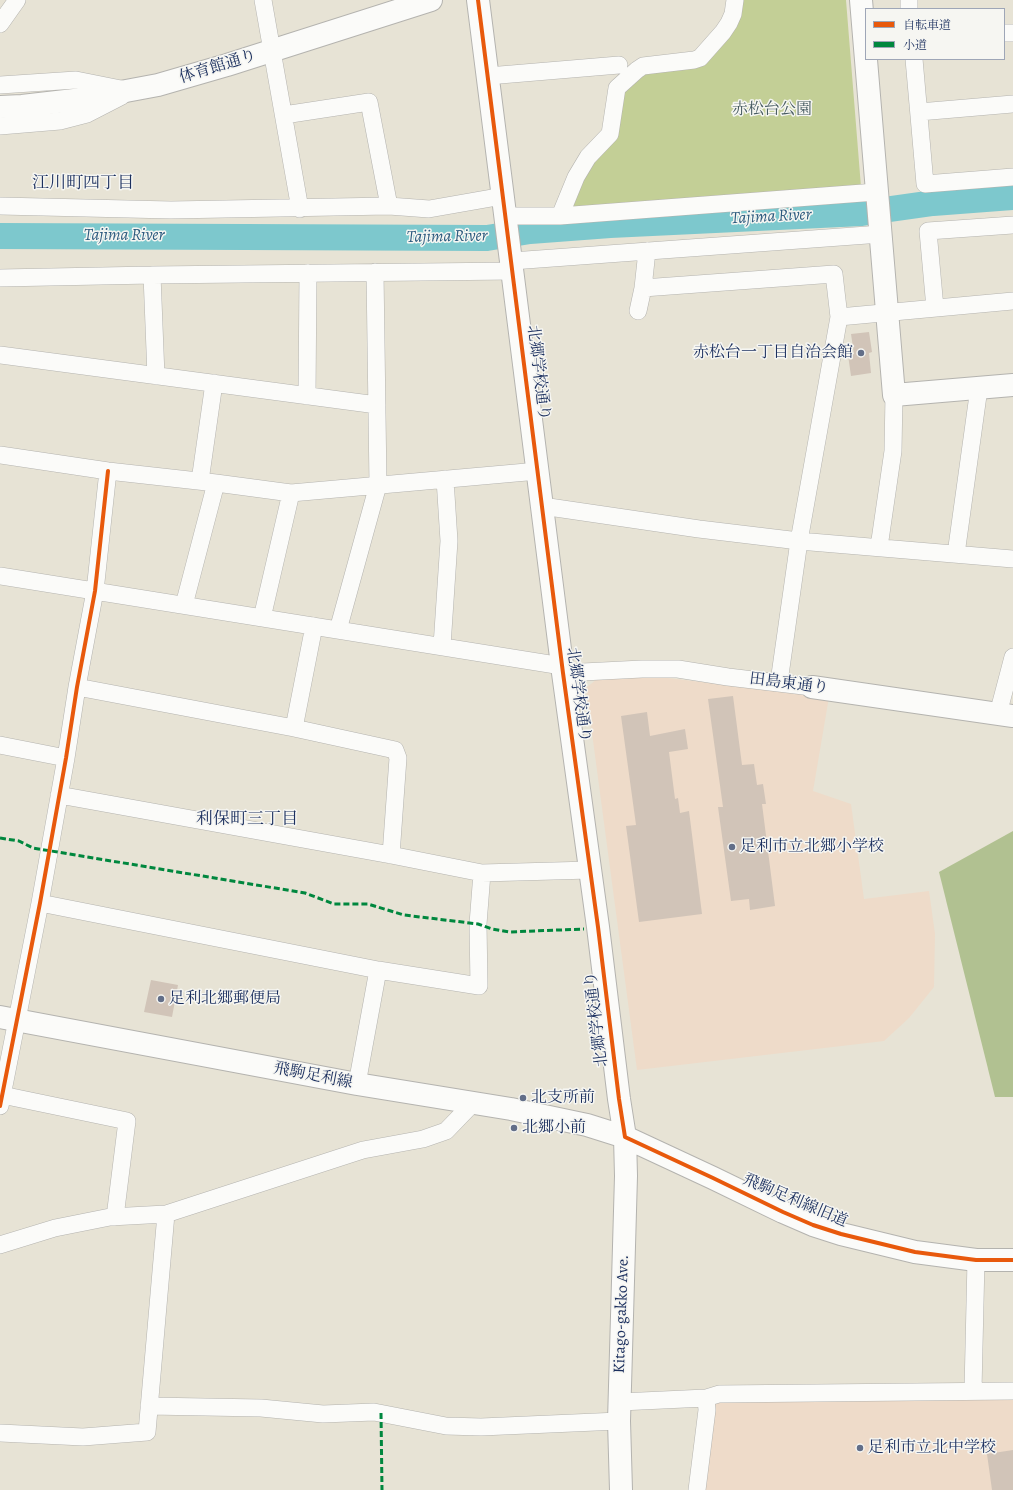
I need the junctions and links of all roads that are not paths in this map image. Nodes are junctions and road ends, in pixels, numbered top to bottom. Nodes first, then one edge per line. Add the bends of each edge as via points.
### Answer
1 (17, 0) edge
2 (264, 0) edge
3 (431, 0) edge
4 (478, 0) edge
5 (734, 0) edge
6 (861, 0) edge
7 (0, 24) edge
8 (865, 45) edge
9 (273, 50) junction
10 (866, 60) edge
11 (914, 60) edge
12 (619, 66) dead end
13 (488, 76) junction
14 (0, 85) edge
15 (132, 90) junction
16 (1013, 104) edge
17 (0, 107) edge
18 (919, 112) junction
19 (284, 115) junction
20 (0, 126) edge
21 (1013, 177) edge
22 (877, 194) junction
23 (0, 206) edge
24 (389, 206) junction
25 (300, 209) junction
26 (505, 211) junction
27 (560, 216) junction
28 (1013, 224) edge
29 (881, 231) junction
30 (647, 251) junction
31 (512, 262) junction
32 (375, 272) junction
33 (308, 273) junction
34 (152, 275) junction
35 (0, 278) edge
36 (643, 288) junction
37 (1013, 301) edge
38 (935, 308) junction
39 (638, 311) dead end
40 (887, 312) junction
41 (838, 317) junction
42 (0, 355) edge
43 (156, 376) junction
44 (214, 383) junction
45 (1013, 385) edge
46 (979, 388) junction
47 (894, 395) junction
48 (307, 396) junction
49 (377, 405) junction
50 (0, 455) edge
51 (108, 471) junction
52 (538, 471) junction
53 (445, 479) junction
54 (208, 482) junction
55 (378, 485) junction
56 (290, 493) junction
57 (542, 506) junction
58 (799, 541) junction
59 (879, 547) junction
60 (956, 554) junction
61 (1013, 559) edge
62 (0, 576) edge
63 (95, 591) junction
64 (184, 605) junction
65 (262, 618) junction
66 (314, 626) junction
67 (338, 630) junction
68 (442, 646) junction
69 (1013, 657) edge
70 (563, 669) junction
71 (780, 682) junction
72 (812, 686) joint
73 (77, 687) junction
74 (1006, 715) edge
75 (294, 728) junction
76 (0, 745) edge
77 (66, 758) junction
78 (59, 795) junction
79 (391, 855) junction
80 (590, 870) junction
81 (482, 873) junction
82 (40, 903) junction
83 (378, 970) junction
84 (9, 1018) edge
85 (357, 1084) junction
86 (1, 1101) edge
87 (473, 1103) junction
88 (625, 1137) junction
89 (166, 1214) junction
90 (115, 1217) junction
91 (0, 1245) edge
92 (976, 1260) junction
93 (1013, 1260) edge
94 (973, 1390) junction
95 (1013, 1391) edge
96 (706, 1398) junction
97 (149, 1406) junction
98 (619, 1411) junction
99 (0, 1433) edge
100 (621, 1490) edge
101 (697, 1490) edge

1 - 7 street
2 - 9 street
3 - 9 street, 体育館通り
4 - 13 street
5 - 27 street via 729,23 700,58 643,66 617,88 610,134 588,157 576,177
6 - 8 street
9 - 15 street, 体育館通り via 191,76
9 - 19 street
10 - 22 street
11 - 18 street
12 - 13 street
13 - 26 street
14 - 15 street via 76,80
15 - 17 street, 体育館通り via 61,102
15 - 20 street via 87,114 60,121
16 - 18 street
18 - 21 street via 925,184
19 - 24 street via 369,102
19 - 25 street
22 - 27 street
22 - 29 street
23 - 25 street via 171,210
24 - 25 street
24 - 26 street
26 - 27 street
26 - 31 street, 北郷学校通り
28 - 38 street via 928,231
29 - 30 street
29 - 40 street
30 - 31 street
30 - 36 street
31 - 32 street
31 - 52 street, 北郷学校通り
32 - 33 street
32 - 49 street
33 - 34 street
33 - 48 street
34 - 35 street
34 - 43 street
36 - 39 street
36 - 41 street via 834,274
37 - 38 street
38 - 40 street
40 - 41 street
40 - 47 street
41 - 58 street
42 - 43 street
43 - 44 street
44 - 48 street
44 - 54 street
45 - 46 street
46 - 47 street
46 - 60 street
47 - 59 street via 893,451
48 - 49 street
49 - 55 street
50 - 51 street
51 - 54 street
51 - 63 street
52 - 53 street
52 - 57 street, 北郷学校通り
53 - 55 street
53 - 68 street via 449,542
54 - 56 street
54 - 64 street
55 - 56 street
55 - 67 street
56 - 65 street
57 - 58 street
57 - 70 street, 北郷学校通り
58 - 59 street
58 - 71 street
59 - 60 street
60 - 61 street
62 - 63 street, 田島東通り
63 - 64 street, 田島東通り
63 - 73 street
64 - 65 street, 田島東通り
65 - 66 street, 田島東通り
66 - 67 street, 田島東通り
66 - 75 street
67 - 68 street, 田島東通り
68 - 70 street, 田島東通り
69 - 74 street
70 - 71 street, 田島東通り via 678,669
70 - 80 street, 北郷学校通り
71 - 72 street, 田島東通り
72 - 74 street, 田島東通り
73 - 75 street
73 - 77 street
75 - 79 street via 395,750 398,758
76 - 77 street
77 - 78 street
78 - 79 street
78 - 82 street
79 - 81 street
80 - 81 street
80 - 88 street, 北郷学校通り
81 - 83 street via 478,924 479,986
82 - 83 street
82 - 84 street
83 - 85 street
84 - 85 street, 飛駒足利線
84 - 86 street
85 - 87 street, 飛駒足利線
86 - 90 street via 128,1121
87 - 88 street, 飛駒足利線 via 587,1125
87 - 89 street via 446,1131 423,1139 363,1150
88 - 92 street, 飛駒足利線旧道 via 813,1225 908,1251
88 - 98 street, Kitago-gakko Ave.
89 - 90 street
89 - 97 street
90 - 91 street via 55,1228
92 - 93 street, 飛駒足利線旧道
92 - 94 street
94 - 95 street
94 - 96 street via 719,1394
96 - 98 street
96 - 101 street via 707,1410
97 - 98 street via 261,1408 323,1414 374,1412 446,1426 474,1426
97 - 99 street via 147,1432 83,1437
98 - 100 street, Kitago-gakko Ave.

